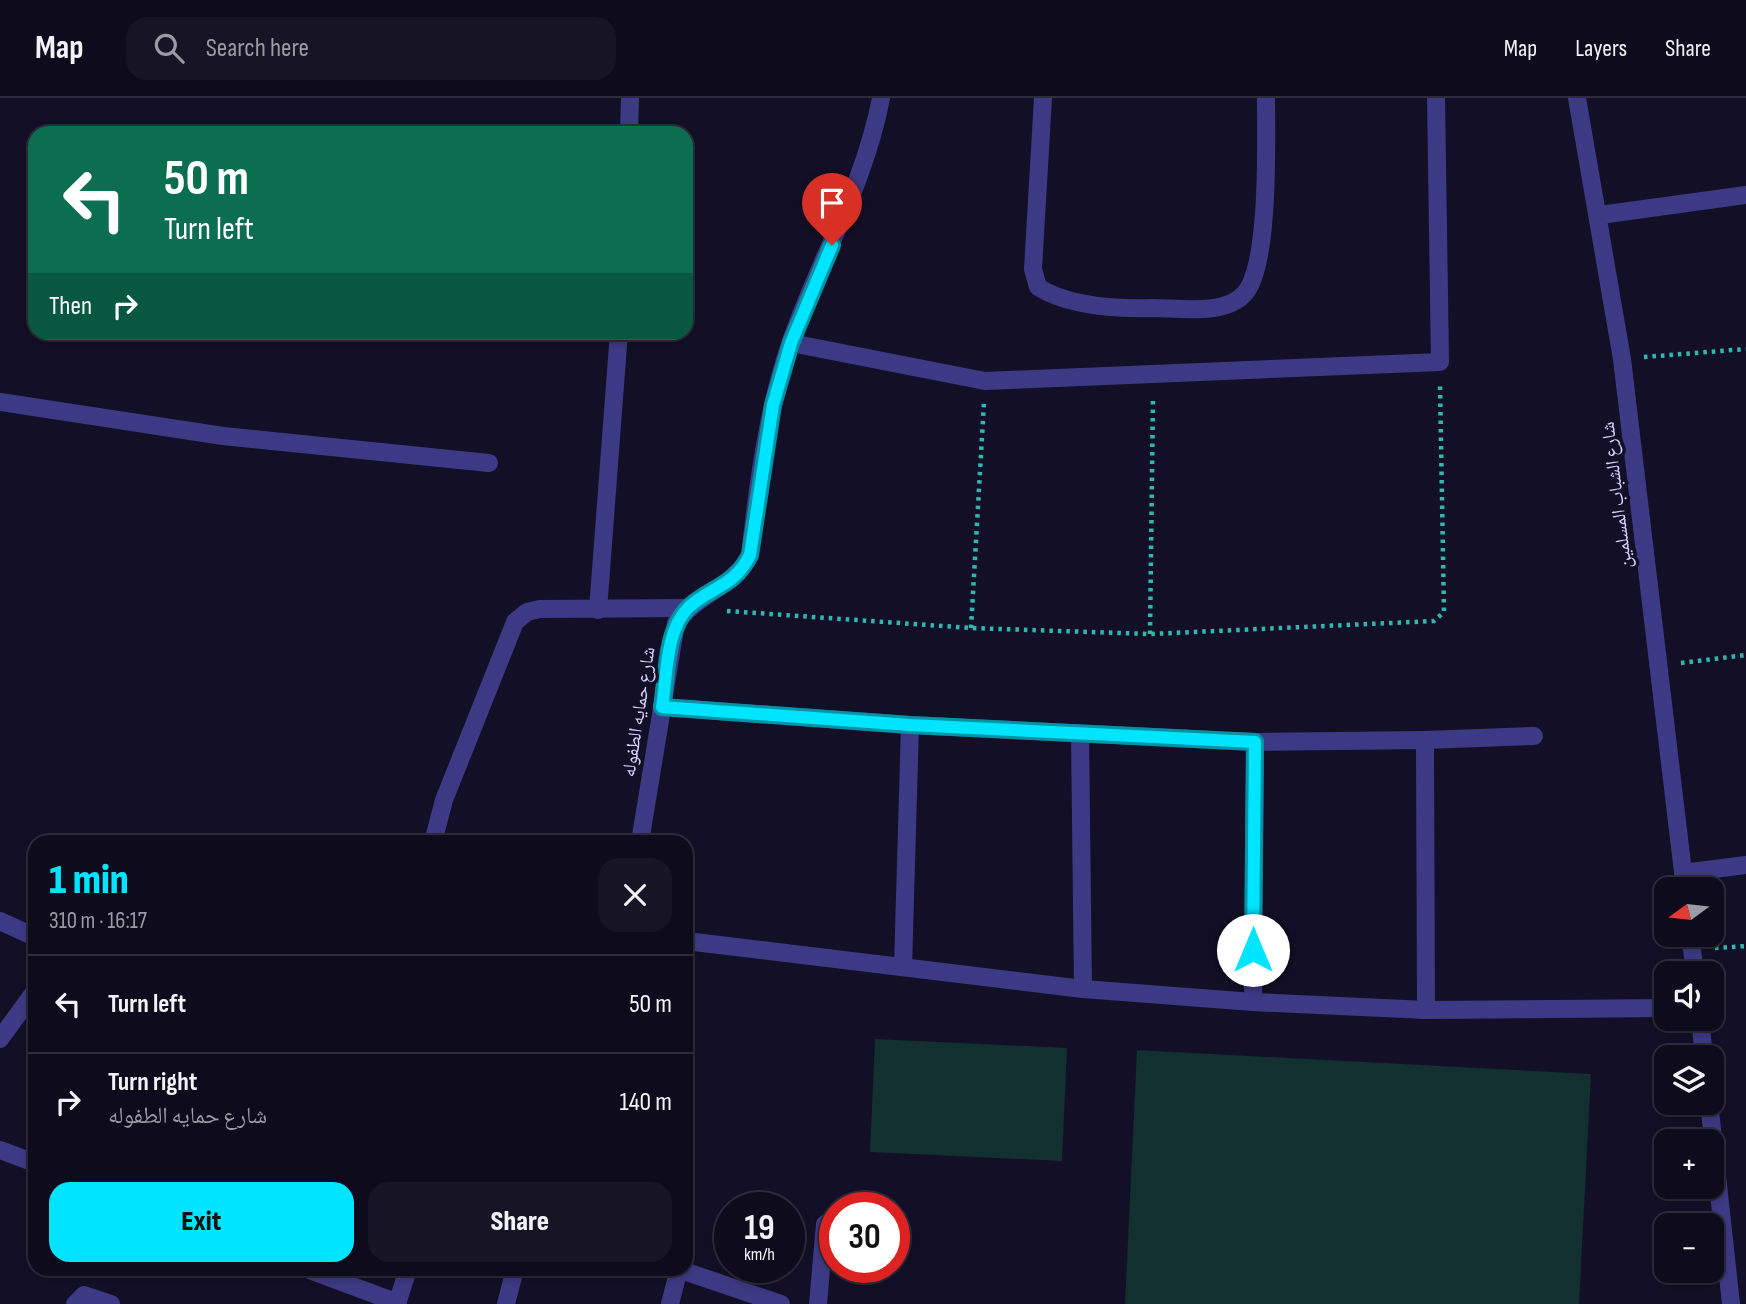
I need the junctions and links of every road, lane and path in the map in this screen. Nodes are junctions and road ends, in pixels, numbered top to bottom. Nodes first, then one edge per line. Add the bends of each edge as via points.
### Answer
1 (630, 98) edge
2 (881, 98) edge
3 (1043, 98) edge
4 (1266, 98) edge
5 (1436, 98) edge
6 (1577, 98) edge
7 (629, 126) edge
8 (1746, 195) edge
9 (1600, 215) junction
10 (618, 340) edge
11 (791, 343) junction
12 (1746, 349) edge
13 (1622, 359) junction
14 (1440, 362) junction
15 (1153, 376) junction
16 (985, 381) junction
17 (0, 402) edge
18 (489, 463) dead end
19 (688, 608) junction
20 (598, 610) junction
21 (971, 628) junction
22 (1150, 634) junction
23 (1746, 654) edge
24 (1658, 666) junction
25 (662, 707) junction
26 (910, 725) junction
27 (1080, 734) junction
28 (1534, 736) dead end
29 (1425, 740) junction
30 (1255, 742) junction
31 (435, 835) edge
32 (641, 835) edge
33 (1746, 865) edge
34 (1684, 877) edge
35 (1700, 877) edge
36 (0, 921) edge
37 (28, 934) edge
38 (693, 942) edge
39 (1724, 944) edge
40 (1746, 946) edge
41 (903, 967) junction
42 (1083, 989) junction
43 (28, 1000) edge
44 (1253, 1002) junction
45 (1654, 1008) edge
46 (1426, 1010) junction
47 (0, 1038) edge
48 (1710, 1115) edge
49 (0, 1150) edge
50 (28, 1160) edge
51 (693, 1274) edge
52 (326, 1276) edge
53 (406, 1276) edge
54 (513, 1276) edge
55 (676, 1276) edge
56 (820, 1283) edge
57 (397, 1303) edge
58 (75, 1304) edge
59 (111, 1304) edge
60 (506, 1304) edge
61 (670, 1304) edge
62 (781, 1304) edge
63 (818, 1304) edge
64 (1731, 1304) edge

1 - 7 street
2 - 11 street via 863,172
3 - 4 street via 1033,269 1038,287 1055,297 1135,309 1220,307 1244,294 1256,271 1264,205
5 - 14 street
6 - 9 street, شارع الشباب المسلمين
8 - 9 street
9 - 13 street, شارع الشباب المسلمين
10 - 20 street
11 - 16 street
11 - 19 street via 773,405 750,555 731,581
12 - 13 path
13 - 24 street, شارع الشباب المسلمين
14 - 15 street
14 - 22 path via 1441,618
15 - 16 street
15 - 22 path
16 - 21 path
17 - 18 street via 223,436
19 - 20 street
19 - 21 path
19 - 25 street, شارع حمايه الطفوله via 672,640
20 - 31 street via 540,609 515,622 444,800
21 - 22 path
23 - 24 path
24 - 34 street, شارع الشباب المسلمين
25 - 26 street
25 - 32 street, شارع حمايه الطفوله
26 - 27 street
26 - 41 street
27 - 30 street
27 - 42 street
28 - 29 street
29 - 30 street
29 - 46 street
30 - 44 street
33 - 35 street
36 - 37 street
38 - 41 street
39 - 40 path
41 - 42 street
42 - 44 street
43 - 47 street
44 - 46 street
45 - 46 street
48 - 64 street
49 - 50 street
51 - 62 street
52 - 57 street
53 - 57 street
54 - 60 street
55 - 61 street
56 - 63 street
58 - 59 street via 84,1294

